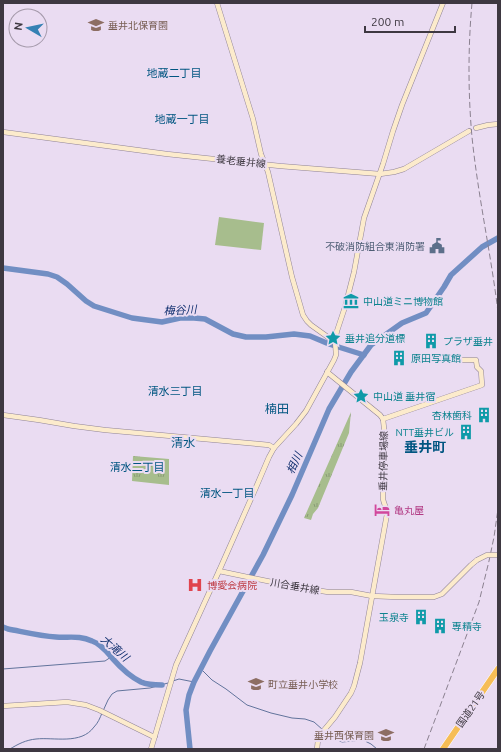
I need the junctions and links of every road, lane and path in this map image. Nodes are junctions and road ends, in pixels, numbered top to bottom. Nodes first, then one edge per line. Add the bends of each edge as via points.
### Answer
1 (217, 3) edge
2 (443, 3) edge
3 (498, 124) edge
4 (476, 128) dead end
5 (469, 131) dead end
6 (3, 132) edge
7 (266, 164) junction
8 (380, 174) junction
9 (335, 342) junction
10 (446, 360) dead end
11 (328, 373) junction
12 (3, 415) edge
13 (383, 419) junction
14 (274, 448) junction
15 (498, 555) edge
16 (221, 572) junction
17 (372, 596) junction
18 (498, 669) edge
19 (3, 706) edge
20 (155, 736) junction
21 (151, 749) edge
22 (317, 749) edge
23 (443, 749) edge

1 - 7 street
2 - 8 street via 414,72
3 - 4 street
5 - 8 street, 養老垂井線 via 404,168
6 - 7 street, 養老垂井線 via 160,154
7 - 8 street, 養老垂井線
7 - 9 street via 303,315 307,321
8 - 9 street via 367,207 354,272
9 - 11 street via 334,360
10 - 13 street, 垂井停車場線 via 476,360 481,371 482,385
11 - 13 street
11 - 14 street via 306,411
12 - 14 street via 74,426 269,445
13 - 17 street, 垂井停車場線 via 383,503 387,514
14 - 16 street
15 - 17 street, 川合垂井線, bridge via 487,555 477,560 437,596
16 - 17 street, 川合垂井線 via 296,587
16 - 20 street via 176,665
17 - 22 street, 垂井停車場線 via 354,686 318,740
18 - 23 highway, 国道21号
19 - 20 street via 67,702 86,704
20 - 21 street

